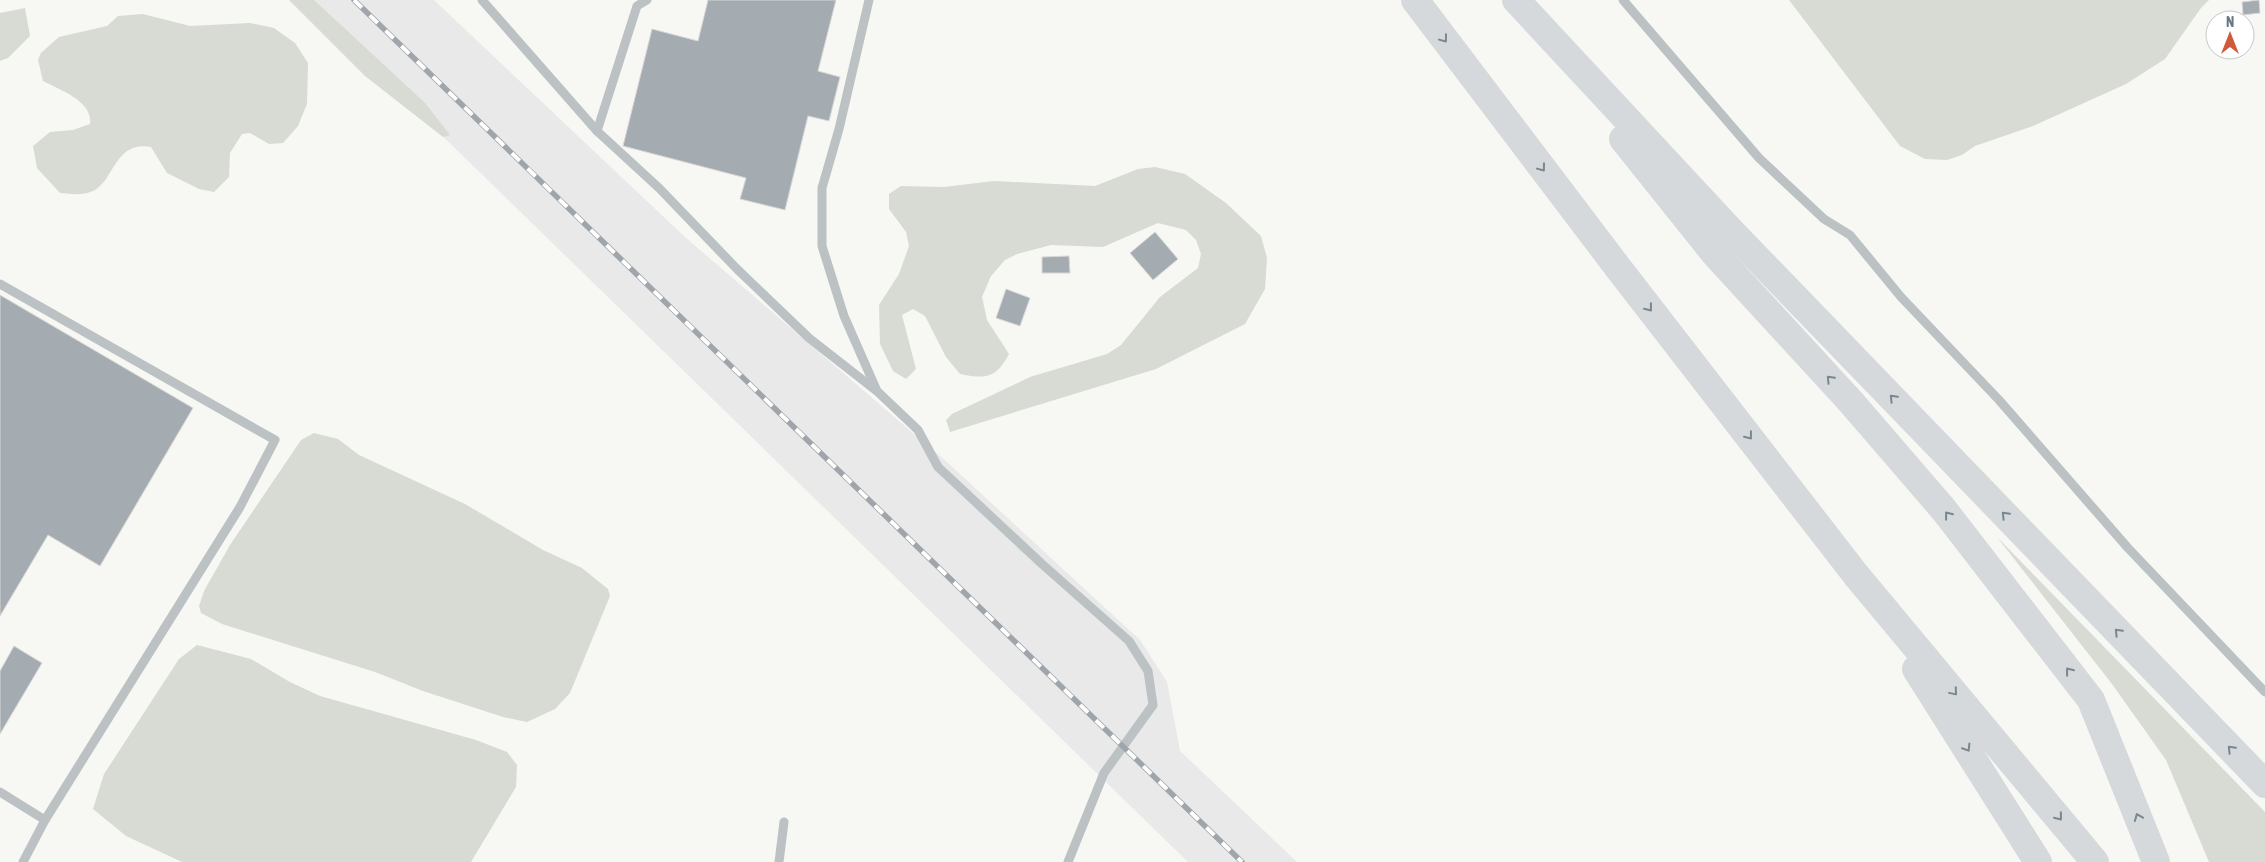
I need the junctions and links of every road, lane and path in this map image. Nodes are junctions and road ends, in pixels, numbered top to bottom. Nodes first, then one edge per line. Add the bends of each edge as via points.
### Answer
1 (482, 0) edge
2 (647, 0) edge
3 (869, 0) edge
4 (1415, 0) edge
5 (1514, 0) edge
6 (1623, 0) edge
7 (597, 131) junction
8 (0, 284) edge
9 (878, 392) junction
10 (1856, 574) junction
11 (2265, 692) edge
12 (2265, 784) edge
13 (0, 792) edge
14 (45, 820) junction
15 (784, 822) dead end
16 (23, 862) edge
17 (779, 862) edge
18 (1068, 862) edge
19 (2038, 862) edge
20 (2095, 862) edge
21 (2156, 862) edge

1 - 7 lane
2 - 7 lane via 637,6
3 - 9 lane via 822,188 822,246 844,316
4 -> 10 highway via 1619,270
12 -> 5 highway
21 -> 5 highway via 2091,700 1944,510 1851,402 1714,254
6 - 11 lane via 1759,158 1824,219 1850,235 1901,297 2000,400 2128,548
7 - 9 lane via 659,188 737,270 809,338
8 - 14 lane via 274,440 240,507
9 - 18 lane via 918,430 938,467 1129,641 1148,671 1153,705 1104,773
10 -> 19 highway
10 -> 20 highway
13 - 14 lane
14 - 16 lane
15 - 17 lane

